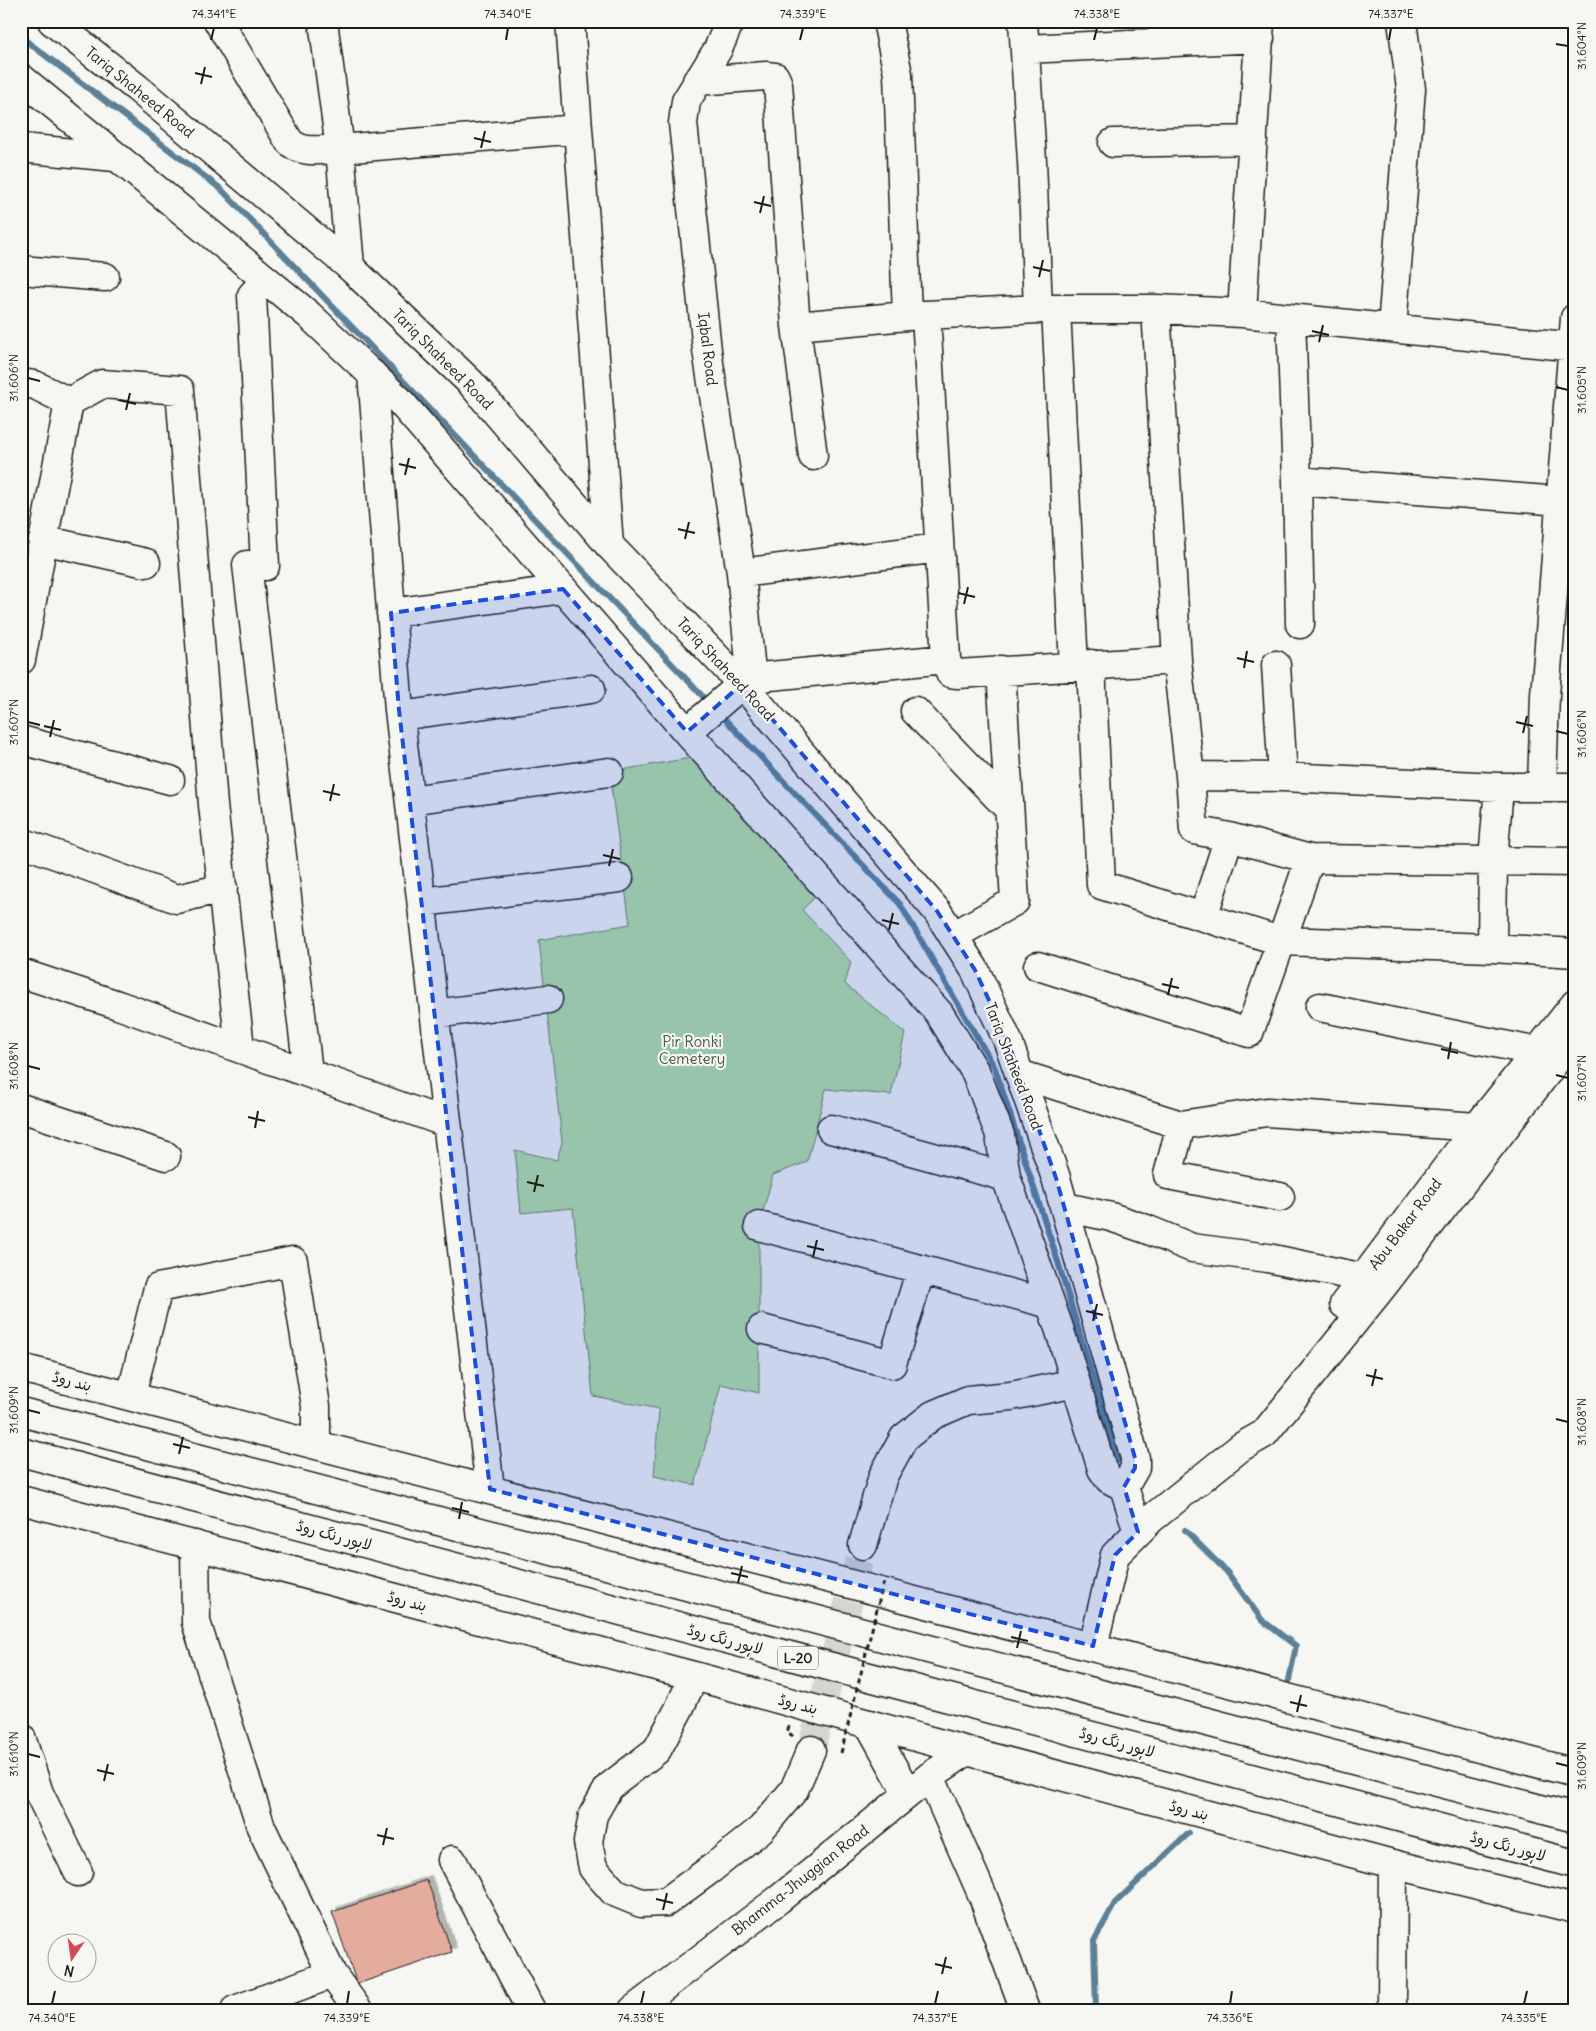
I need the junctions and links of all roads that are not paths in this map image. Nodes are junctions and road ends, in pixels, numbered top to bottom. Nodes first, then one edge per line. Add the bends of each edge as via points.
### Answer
1 (52, 21) edge
2 (218, 21) edge
3 (323, 21) edge
4 (570, 21) edge
5 (730, 21) edge
6 (887, 21) edge
7 (1023, 21) edge
8 (1402, 21) edge
9 (1260, 30) edge
10 (1025, 49) junction
11 (21, 78) edge
12 (697, 81) junction
13 (578, 129) junction
14 (1252, 140) junction
15 (1113, 143) dead end
16 (21, 148) edge
17 (340, 148) junction
18 (115, 157) junction
19 (350, 267) junction
20 (21, 270) edge
21 (105, 277) dead end
22 (266, 280) junction
23 (1047, 309) junction
24 (1156, 309) junction
25 (1242, 312) junction
26 (917, 315) junction
27 (1291, 318) junction
28 (1575, 318) edge
29 (796, 326) junction
30 (1392, 328) junction
31 (1574, 347) edge
32 (372, 374) junction
33 (21, 383) edge
34 (69, 402) junction
35 (813, 456) dead end
36 (1297, 481) junction
37 (1561, 501) junction
38 (43, 540) junction
39 (609, 545) junction
40 (939, 548) junction
41 (146, 563) dead end
42 (741, 573) junction
43 (563, 590) junction
44 (391, 613) junction
45 (1563, 615) edge
46 (1300, 624) dead end
47 (946, 659) junction
48 (21, 660) edge
49 (1177, 660) junction
50 (1082, 665) junction
51 (1276, 665) dead end
52 (1001, 670) junction
53 (742, 684) junction
54 (590, 689) dead end
55 (915, 711) dead end
56 (400, 716) junction
57 (690, 730) junction
58 (21, 740) edge
59 (609, 772) dead end
60 (1190, 776) junction
61 (1283, 776) junction
62 (170, 780) dead end
63 (1542, 786) junction
64 (1499, 787) junction
65 (1575, 787) edge
66 (410, 800) junction
67 (1010, 809) junction
68 (1229, 837) junction
69 (21, 842) edge
70 (1310, 859) junction
71 (1492, 860) junction
72 (1575, 862) edge
73 (619, 878) dead end
74 (223, 888) junction
75 (422, 902) junction
76 (1203, 917) junction
77 (953, 936) junction
78 (1280, 941) junction
79 (1492, 948) junction
80 (1575, 952) edge
81 (1038, 966) dead end
82 (21, 973) edge
83 (548, 999) dead end
84 (1575, 1004) edge
85 (1320, 1007) dead end
86 (435, 1014) junction
87 (1575, 1036) edge
88 (240, 1048) junction
89 (1538, 1052) junction
90 (308, 1072) junction
91 (1020, 1074) junction
92 (21, 1108) edge
93 (447, 1123) junction
94 (1181, 1125) junction
95 (1477, 1127) junction
96 (831, 1129) dead end
97 (166, 1156) dead end
98 (1006, 1177) junction
99 (1280, 1198) dead end
100 (1065, 1207) junction
101 (759, 1226) dead end
102 (921, 1269) junction
103 (1364, 1278) junction
104 (1050, 1304) junction
105 (762, 1328) dead end
106 (21, 1368) edge
107 (1076, 1383) junction
108 (131, 1396) junction
109 (21, 1412) edge
110 (316, 1444) junction
111 (1241, 1447) junction
112 (21, 1452) edge
113 (1124, 1487) junction
114 (490, 1489) junction
115 (21, 1500) edge
116 (1138, 1532) junction
117 (195, 1545) junction
118 (863, 1545) tunnel mouth
119 (1092, 1646) junction
120 (694, 1676) junction
121 (868, 1724) junction
122 (21, 1737) edge
123 (811, 1750) tunnel mouth
124 (966, 1751) junction
125 (1575, 1773) edge
126 (930, 1776) junction
127 (908, 1794) junction
128 (30, 1797) edge
129 (1575, 1818) edge
130 (452, 1860) dead end
131 (1393, 1864) junction
132 (1575, 1864) edge
133 (78, 1872) dead end
134 (1575, 1909) edge
135 (332, 1974) junction
136 (234, 2010) edge
137 (358, 2010) edge
138 (531, 2010) edge
139 (633, 2010) edge
140 (1025, 2010) edge
141 (1392, 2010) edge

1 - 19 main road, Tariq Shaheed Road
2 - 17 main road via 295,148
3 - 17 main road
4 - 13 main road
5 - 12 main road, Iqbal Road via 718,49
6 - 26 main road via 898,74
7 - 10 main road
8 - 30 main road via 1412,88
9 - 10 main road
9 - 14 main road
10 - 23 main road
11 - 18 main road
12 - 29 main road via 766,76 775,77 778,84
12 - 42 main road, Iqbal Road via 686,101 683,123 707,350
13 - 17 main road
13 - 39 main road
14 - 15 main road
14 - 25 main road
16 - 18 main road
17 - 19 main road
18 - 22 main road
19 - 39 main road, Tariq Shaheed Road via 471,383
20 - 21 main road
22 - 32 main road
22 - 90 main road via 252,295 265,566 247,565
23 - 24 main road
23 - 26 main road
23 - 50 main road
24 - 25 main road
24 - 49 main road
25 - 27 main road
26 - 29 main road
26 - 40 main road
27 - 30 main road
27 - 36 main road
28 - 31 main road
29 - 35 main road
30 - 31 main road
31 - 37 main road
32 - 43 main road via 398,399
32 - 44 main road
33 - 34 main road via 35,385
34 - 38 main road
34 - 74 main road via 102,384 180,390 212,795
36 - 37 main road
36 - 46 main road
37 - 45 main road
38 - 41 main road
38 - 48 main road
39 - 53 main road, Tariq Shaheed Road
40 - 42 main road
40 - 47 main road
42 - 53 main road, Iqbal Road via 751,671
43 - 44 main road
43 - 57 main road
44 - 56 main road
45 - 63 main road via 1545,695
47 - 52 main road via 950,673
47 - 53 main road
49 - 50 main road
49 - 60 main road
50 - 52 main road
50 - 76 main road via 1101,885
51 - 61 main road
52 - 67 main road
53 - 57 main road
53 - 77 main road, Tariq Shaheed Road via 937,911
54 - 56 main road
55 - 67 main road
56 - 66 main road
57 - 98 main road via 939,1013 976,1073 1000,1135
58 - 62 main road
59 - 66 main road
60 - 61 main road
60 - 68 main road via 1194,830
61 - 64 main road
63 - 64 main road
63 - 65 main road
64 - 71 main road
66 - 75 main road
67 - 77 main road via 1015,901
68 - 70 main road
68 - 76 main road
69 - 74 main road via 177,899
70 - 71 main road
70 - 78 main road
71 - 72 main road
71 - 79 main road
73 - 75 main road
74 - 88 main road
75 - 86 main road
76 - 78 main road
77 - 91 main road, Tariq Shaheed Road via 975,970
78 - 79 main road
78 - 81 main road via 1249,1033
79 - 80 main road
82 - 88 main road
83 - 86 main road
84 - 89 main road, Abu Bakar Road
85 - 89 main road
86 - 93 main road
87 - 111 main road, Abu Bakar Road via 1383,1286 1264,1434
88 - 90 main road
89 - 95 main road, Abu Bakar Road
90 - 93 main road
91 - 94 main road
91 - 100 main road, Tariq Shaheed Road
92 - 97 main road
93 - 114 main road
94 - 95 main road via 1267,1112
94 - 99 main road via 1168,1175
95 - 103 main road, Abu Bakar Road
96 - 98 main road
98 - 104 main road
100 - 103 main road via 1120,1220 1192,1248 1268,1258
100 - 113 main road, Tariq Shaheed Road via 1135,1458 1135,1468
101 - 102 main road
102 - 104 main road
102 - 105 main road via 892,1364
103 - 111 main road, Abu Bakar Road via 1253,1421
104 - 107 main road
106 - 108 main road, بند روڈ
107 - 113 main road via 1102,1469 1109,1479
107 - 118 main road via 1011,1396 968,1400 933,1415 904,1438 883,1476
108 - 110 main road, بند روڈ
108 - 110 main road via 158,1288 293,1261 316,1406
109 - 129 main road
110 - 114 main road, بند روڈ
111 - 116 main road, Abu Bakar Road
112 - 132 main road, لاہور رنگ روڈ / L-20
113 - 116 main road
114 - 119 main road, بند روڈ
115 - 117 main road, بند روڈ
116 - 119 main road, Abu Bakar Road via 1115,1555
117 - 120 main road, بند روڈ
117 - 135 main road via 196,1622 261,1827
119 - 125 main road, بند روڈ
120 - 121 main road, بند روڈ
120 - 123 main road via 657,1750 609,1787 593,1815 588,1842 593,1868 614,1892 641,1903 666,1902 689,1886 762,1829 794,1790
121 - 124 main road, بند روڈ
121 - 127 main road
122 - 128 main road
124 - 126 main road, Bhamma-Jhuggian Road
124 - 131 main road, بند روڈ
126 - 127 main road, Bhamma-Jhuggian Road
126 - 140 main road via 982,1894
127 - 139 main road, Bhamma-Jhuggian Road via 778,1900
128 - 133 main road
130 - 138 main road
131 - 134 main road, بند روڈ
131 - 141 main road
135 - 136 main road
135 - 137 main road

